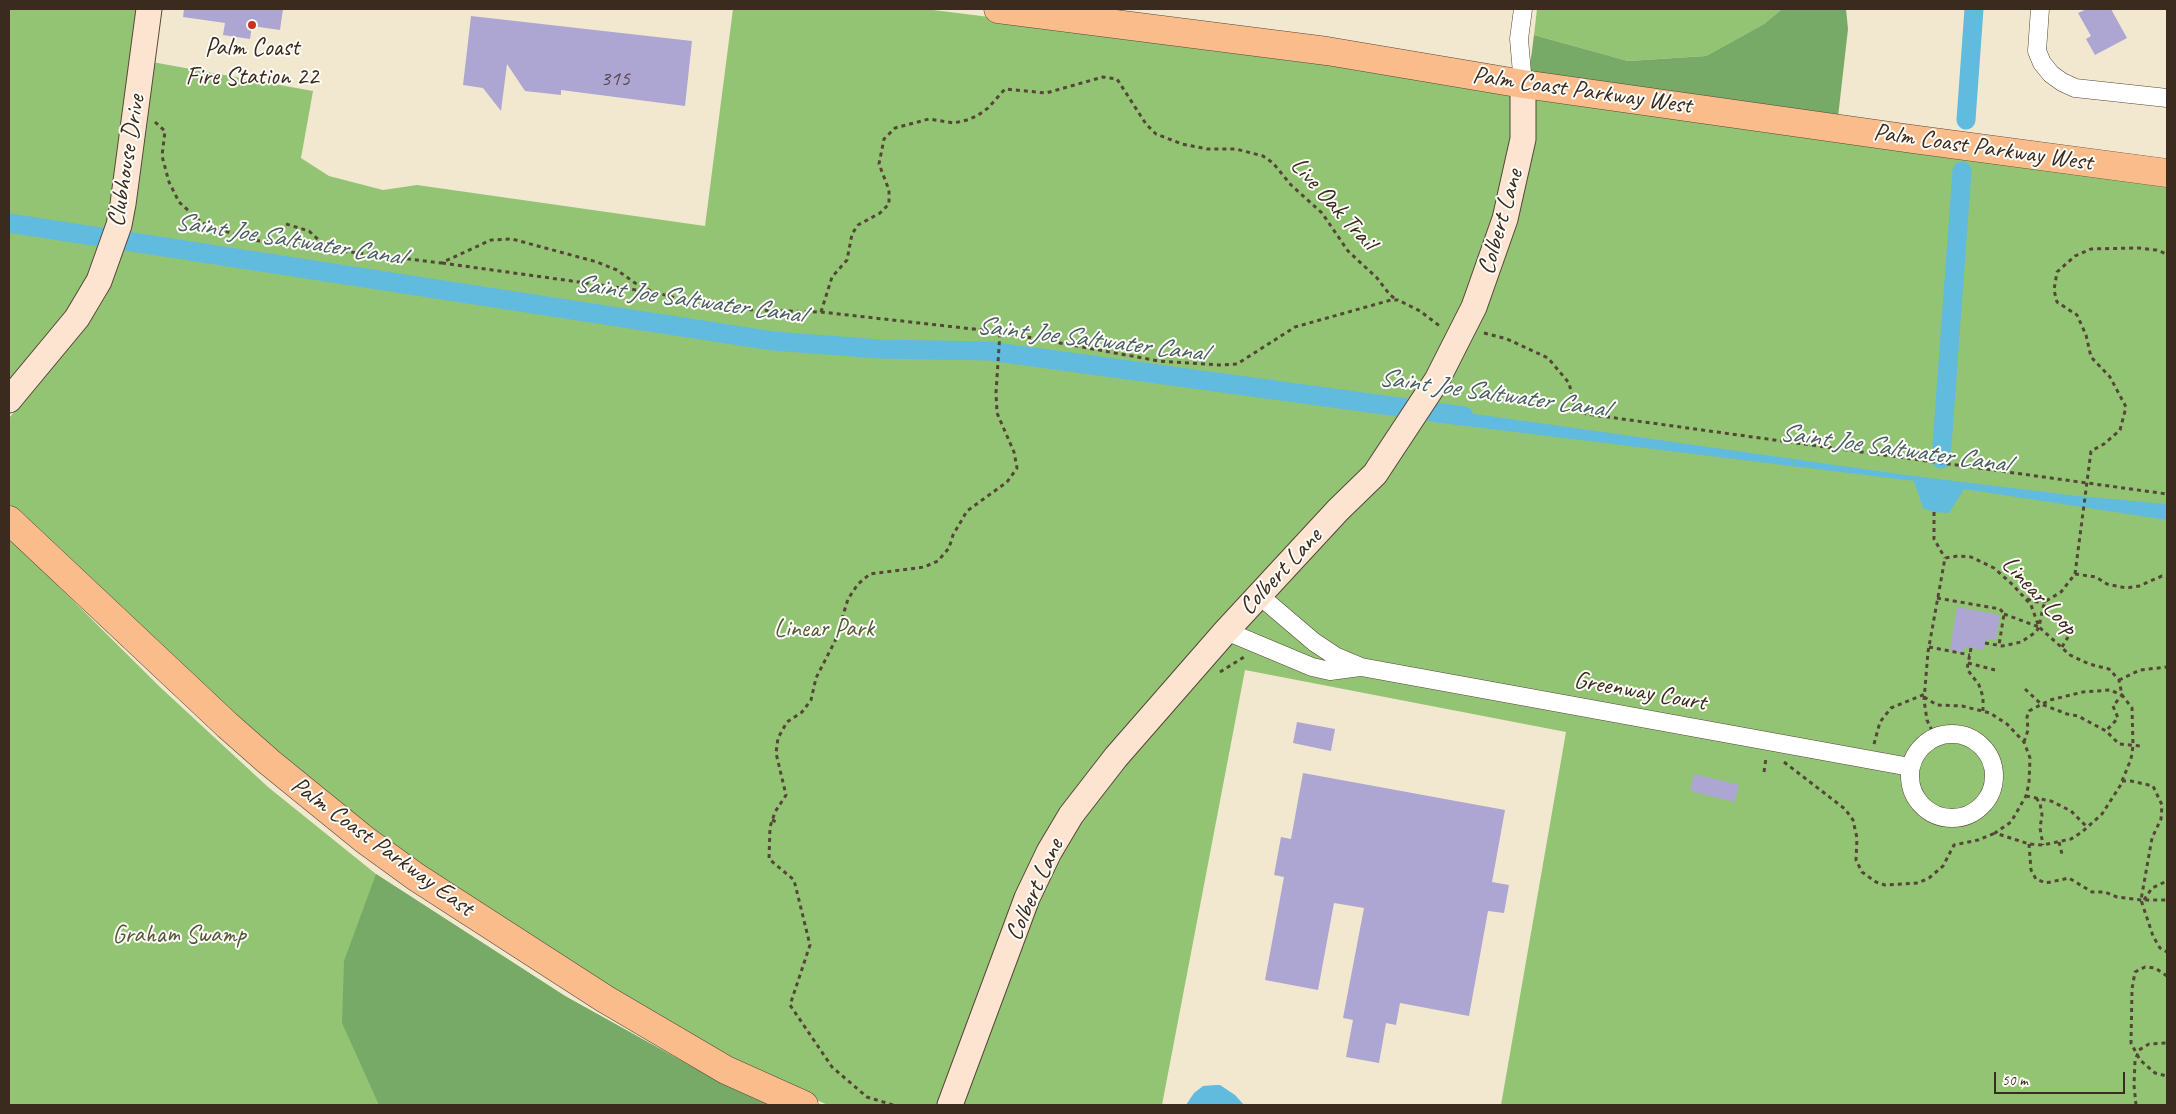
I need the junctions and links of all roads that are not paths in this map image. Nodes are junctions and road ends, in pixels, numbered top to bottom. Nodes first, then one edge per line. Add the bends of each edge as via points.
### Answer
1 (149, 9) edge
2 (998, 9) edge
3 (1523, 9) edge
4 (2040, 9) edge
5 (1523, 84) junction
6 (2167, 98) edge
7 (2167, 173) edge
8 (9, 400) edge
9 (9, 520) edge
10 (1260, 596) junction
11 (1226, 631) junction
12 (1361, 667) junction
13 (1910, 767) junction
14 (804, 1105) edge
15 (950, 1105) edge

1 - 8 street, Clubhouse Drive via 126,190 99,281 77,318
2 - 5 main road, Palm Coast Parkway West via 1327,51
3 - 5 street, Colbert Lane via 1519,39
4 - 6 street via 2037,51 2042,63 2062,82 2075,88
5 - 7 main road, Palm Coast Parkway West
5 - 10 street, Colbert Lane via 1523,138 1519,165 1490,266 1465,329 1381,468
9 - 14 main road, Palm Coast Parkway East via 227,725 365,840 469,912 613,1004 726,1070
10 - 11 street, Colbert Lane
10 - 12 street via 1314,642
11 - 12 street via 1312,667 1330,671
11 - 15 street, Colbert Lane via 1116,757 1071,814 1027,898
12 - 13 street, Greenway Court
13 - 13 street via 1915,754 1935,737 1962,735 1985,750 1994,775 1992,788 1976,811 1948,818 1922,806 1914,795

